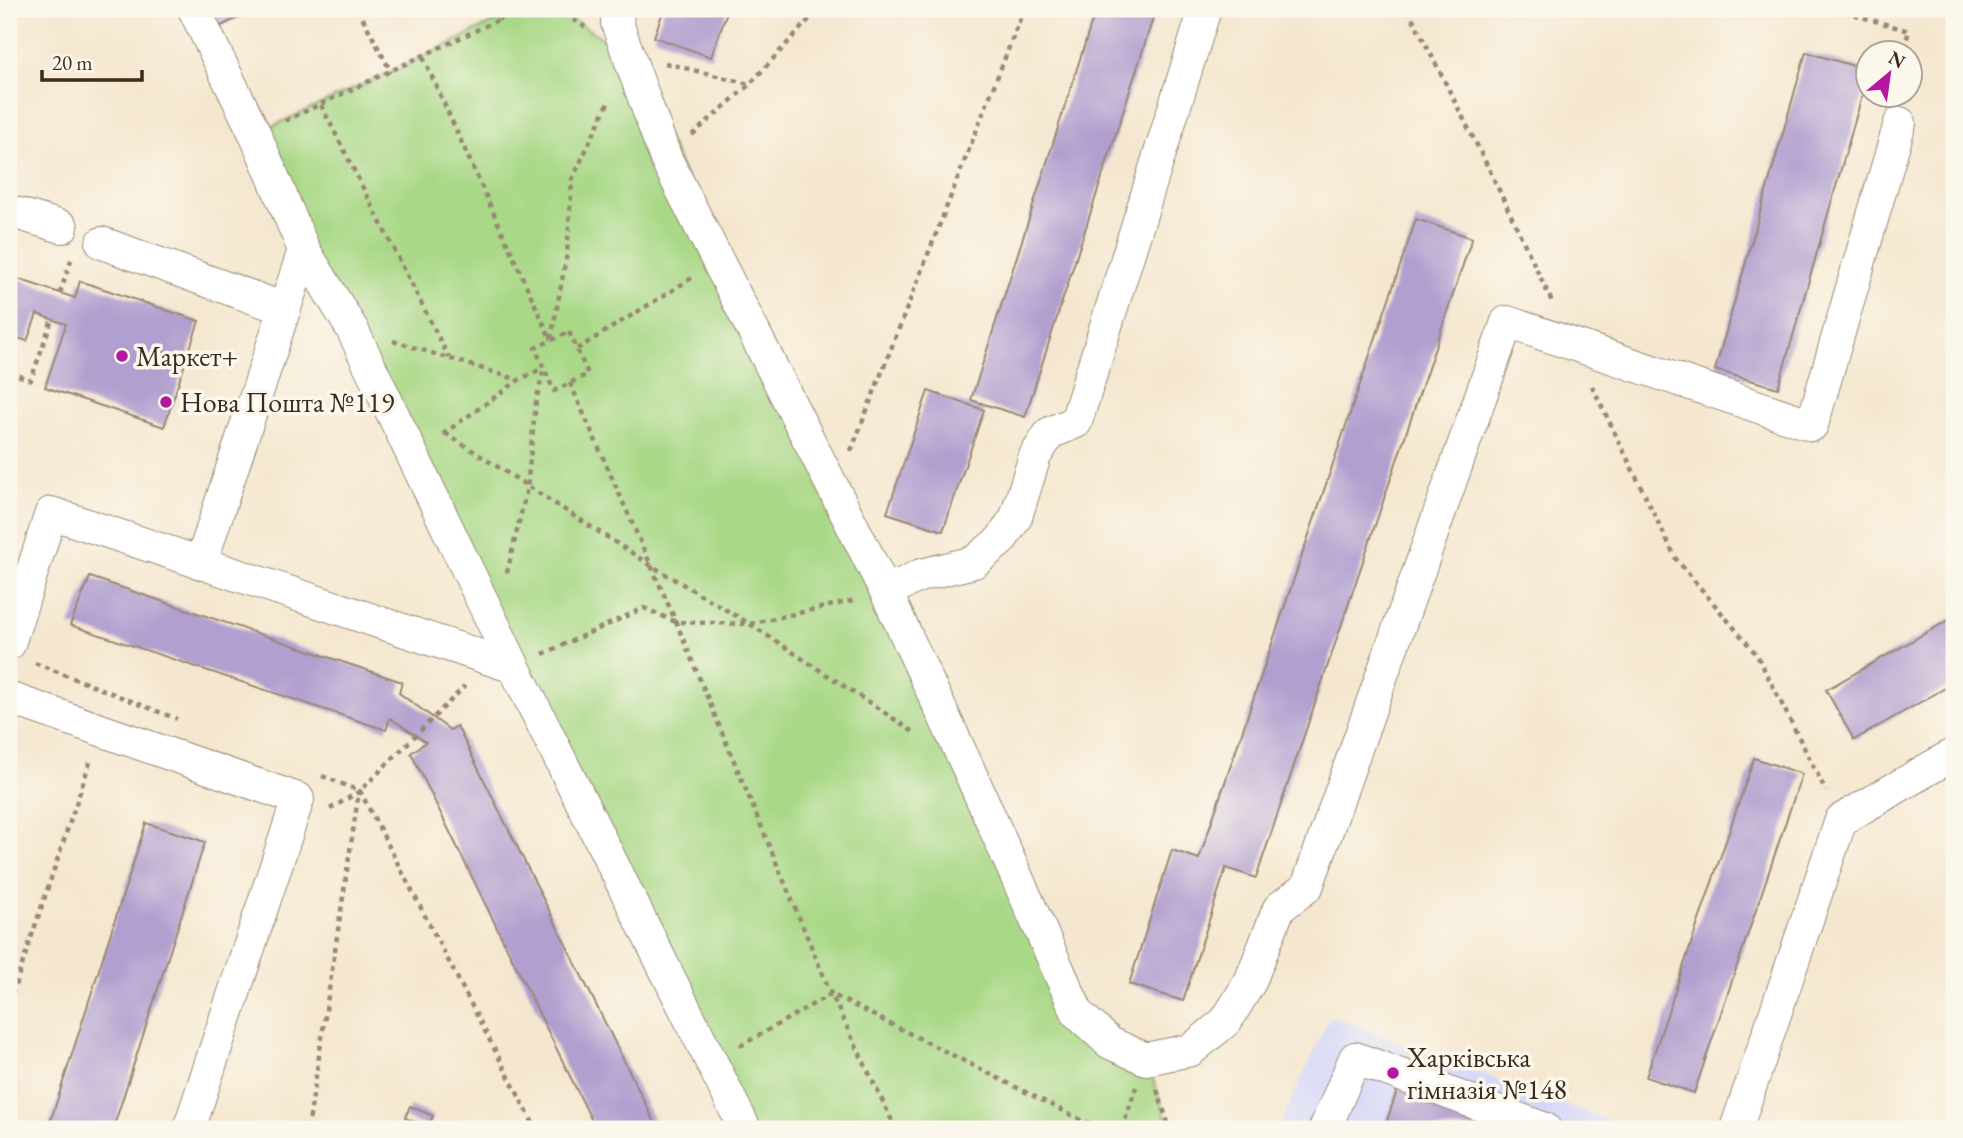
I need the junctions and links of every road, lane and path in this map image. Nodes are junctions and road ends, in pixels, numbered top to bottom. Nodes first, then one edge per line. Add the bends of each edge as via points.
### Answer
1 (194, 9) edge
2 (358, 9) edge
3 (497, 9) edge
4 (513, 9) edge
5 (618, 9) edge
6 (815, 9) edge
7 (1024, 9) edge
8 (1205, 9) edge
9 (1408, 9) edge
10 (1835, 9) edge
11 (500, 19) junction
12 (1907, 38) edge
13 (628, 54) junction
14 (423, 57) junction
15 (391, 72) junction
16 (750, 84) junction
17 (321, 105) junction
18 (1900, 123) dead end
19 (255, 134) junction
20 (666, 159) junction
21 (9, 211) edge
22 (79, 241) junction
23 (304, 250) junction
24 (718, 262) junction
25 (60, 293) dead end
26 (285, 309) junction
27 (52, 319) dead end
28 (352, 329) junction
29 (551, 340) junction
30 (1572, 344) junction
31 (577, 349) junction
32 (449, 358) junction
33 (544, 368) junction
34 (9, 372) edge
35 (519, 380) junction
36 (570, 383) junction
37 (445, 433) junction
38 (408, 446) junction
39 (527, 488) junction
40 (835, 493) junction
41 (201, 563) junction
42 (652, 566) junction
43 (506, 575) dead end
44 (886, 592) junction
45 (676, 622) junction
46 (750, 624) junction
47 (9, 644) edge
48 (34, 663) dead end
49 (503, 663) junction
50 (9, 698) edge
51 (177, 719) dead end
52 (922, 738) dead end
53 (1954, 754) edge
54 (93, 755) dead end
55 (321, 775) dead end
56 (360, 791) junction
57 (328, 811) dead end
58 (1841, 820) junction
59 (831, 994) junction
60 (9, 1004) edge
61 (1146, 1059) junction
62 (711, 1063) junction
63 (189, 1129) edge
64 (309, 1129) edge
65 (536, 1129) edge
66 (745, 1129) edge
67 (896, 1129) edge
68 (1099, 1129) edge
69 (1122, 1129) edge
70 (1170, 1129) edge
71 (1325, 1129) edge
72 (1545, 1129) edge
73 (1735, 1129) edge

1 - 19 street
2 - 15 path
3 - 11 path
4 - 11 path
5 - 13 street via 617,23
6 - 16 path
7 - 40 path
8 - 44 street via 1076,422 1050,433 1035,456 1016,517 1001,540 974,562 921,575
9 - 30 path
10 - 12 path via 1909,31
11 - 14 path
13 - 16 path
13 - 20 street
13 - 29 path via 572,180 567,254
14 - 15 path
14 - 29 path
15 - 17 path
16 - 20 path
17 - 19 path
17 - 32 path
18 - 30 street via 1812,425
19 - 23 street
20 - 24 street
21 - 22 street
22 - 25 path
22 - 26 street
23 - 26 street
23 - 28 street
24 - 31 path
24 - 40 street
26 - 41 street
27 - 34 path via 31,380
28 - 32 path
28 - 38 street
29 - 31 path via 569,332
29 - 33 path via 535,348
30 - 58 path via 1676,559 1757,654
30 - 61 street via 1507,322 1307,887 1279,908 1250,982 1226,1021 1191,1051
31 - 36 path via 588,374
32 - 35 path
33 - 35 path
33 - 36 path via 554,391
33 - 39 path
35 - 37 path
36 - 42 path
37 - 38 path
37 - 39 path
38 - 49 street
39 - 42 path
39 - 43 path
40 - 44 street
41 - 47 street via 51,513
41 - 49 street
42 - 45 path
42 - 46 path
44 - 46 path
44 - 61 street via 1078,1014 1110,1043
45 - 46 path
45 - 49 path via 645,608
45 - 59 path
46 - 52 path
48 - 51 path
49 - 56 path
49 - 62 street
50 - 63 street via 298,799
53 - 58 street
54 - 60 path
55 - 56 path
56 - 57 path
56 - 64 path
56 - 65 path
58 - 73 street
59 - 62 path
59 - 67 path
59 - 68 path
61 - 69 path
61 - 70 path
62 - 66 street
71 - 72 street via 1355,1058

